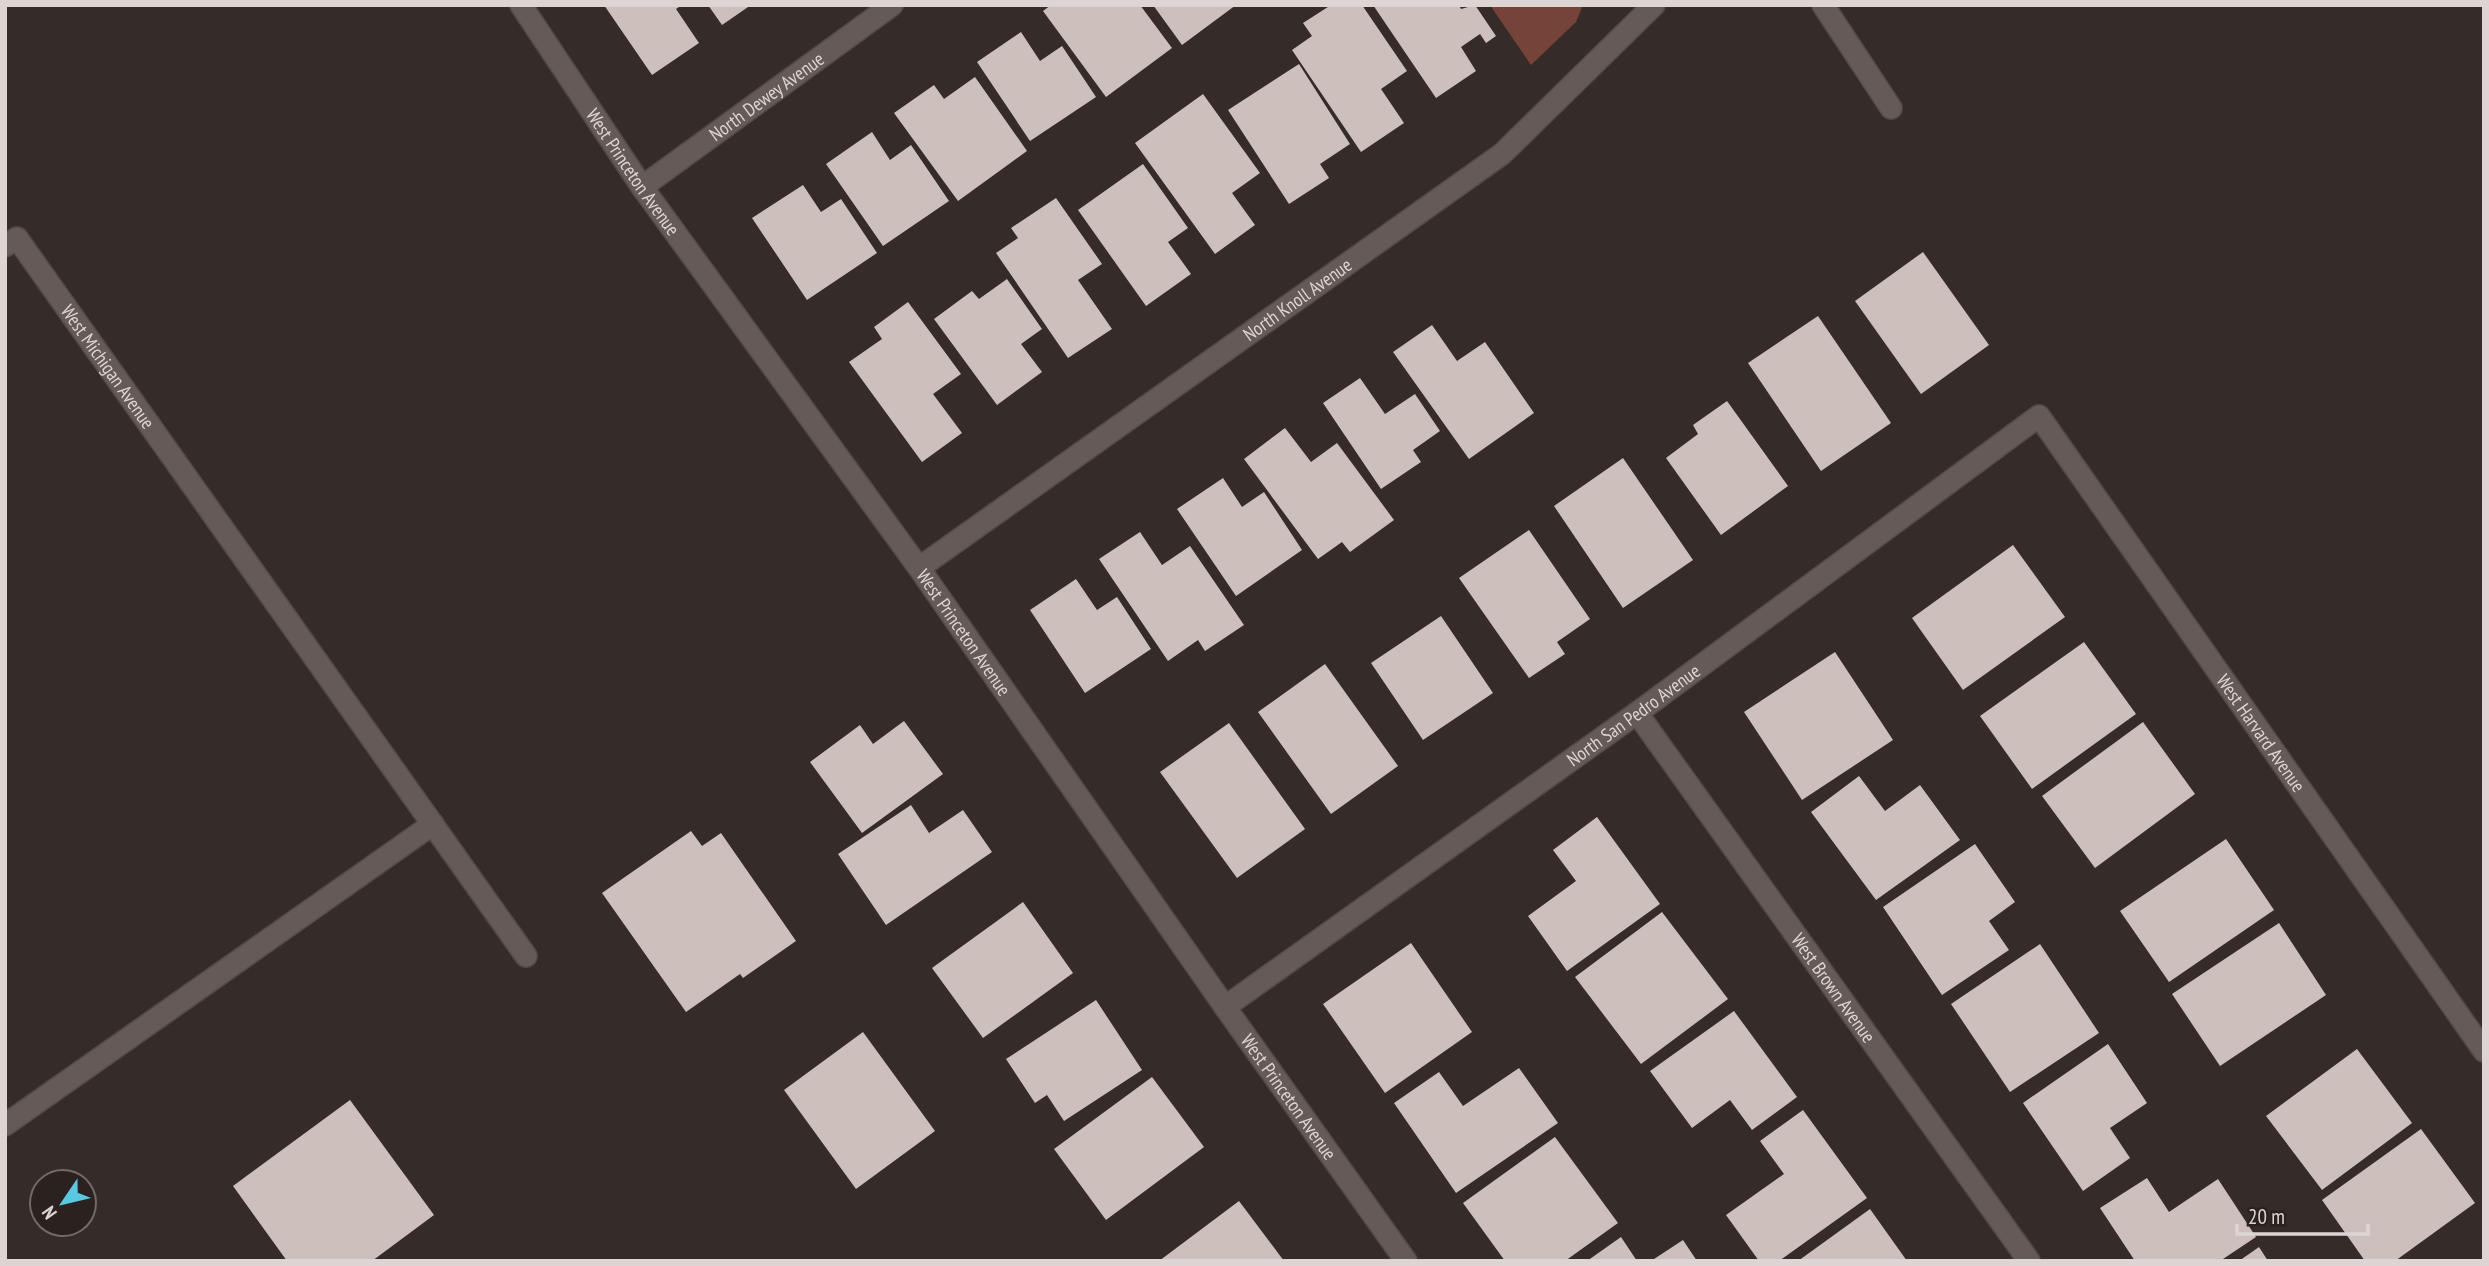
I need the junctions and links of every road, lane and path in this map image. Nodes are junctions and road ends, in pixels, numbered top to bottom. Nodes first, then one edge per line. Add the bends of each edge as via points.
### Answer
1 (521, 5) edge
2 (891, 5) edge
3 (1654, 5) edge
4 (1823, 5) edge
5 (1891, 108) dead end
6 (642, 187) junction
7 (11, 242) edge
8 (2039, 416) joint
9 (919, 569) junction
10 (1637, 713) junction
11 (433, 824) junction
12 (526, 956) dead end
13 (1225, 1007) junction
14 (2484, 1051) edge
15 (5, 1125) edge
16 (1406, 1261) edge
17 (2029, 1261) edge

1 - 6 street, West Princeton Avenue
2 - 6 street, North Dewey Avenue
3 - 9 street, North Knoll Avenue via 1502,154
4 - 5 street
6 - 9 street, West Princeton Avenue
7 - 11 street, West Michigan Avenue via 269,591
8 - 10 street, North San Pedro Avenue
8 - 14 street, West Harvard Avenue
9 - 13 street, West Princeton Avenue
10 - 13 street, North San Pedro Avenue
10 - 17 street, West Brown Avenue
11 - 12 street, West Michigan Avenue
11 - 15 street
13 - 16 street, West Princeton Avenue

